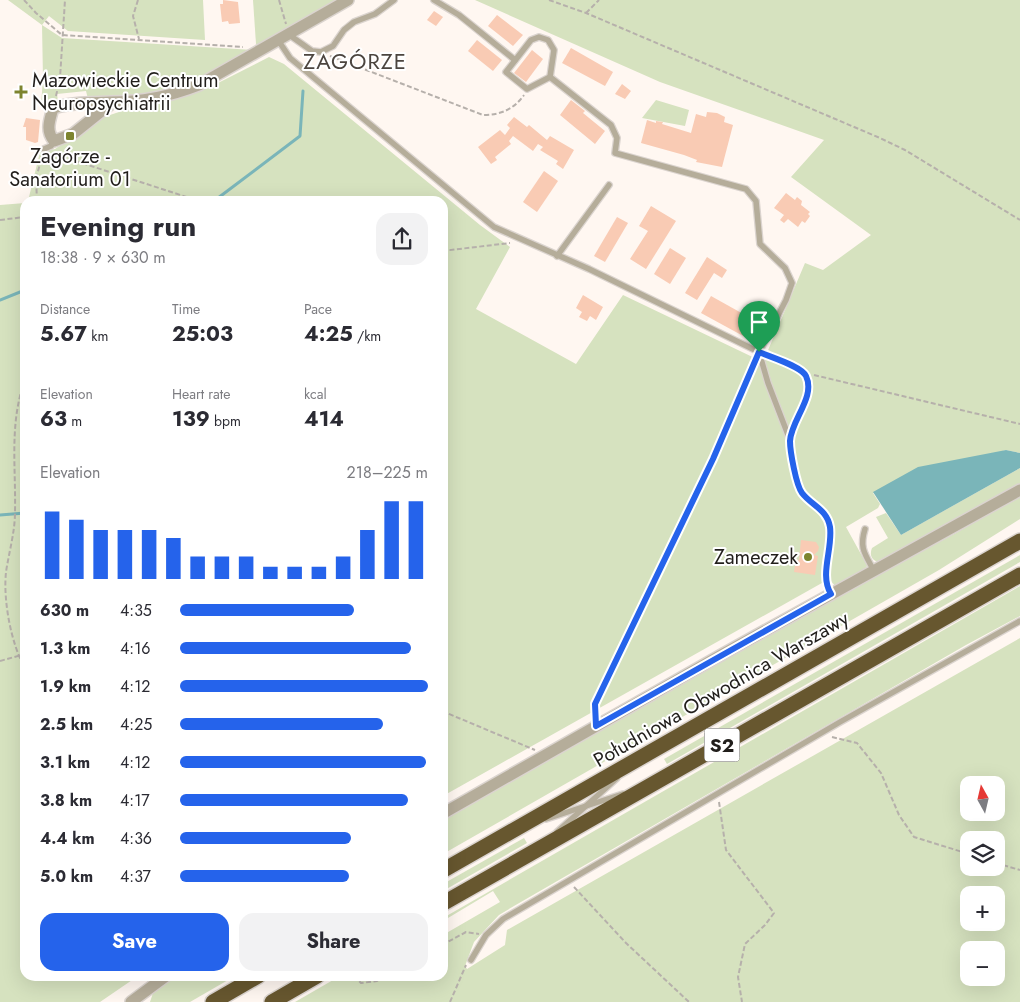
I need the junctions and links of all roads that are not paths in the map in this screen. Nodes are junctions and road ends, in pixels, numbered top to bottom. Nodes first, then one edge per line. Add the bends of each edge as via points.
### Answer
1 (348, 0) edge
2 (394, 0) edge
3 (434, 0) edge
4 (283, 37) junction
5 (515, 60) junction
6 (550, 77) junction
7 (113, 102) junction
8 (54, 141) junction
9 (44, 149) road end
10 (609, 185) dead end
11 (557, 256) junction
12 (759, 352) junction
13 (790, 440) junction
14 (1020, 490) edge
15 (865, 529) dead end
16 (1020, 541) edge
17 (874, 571) junction
18 (1020, 575) edge
19 (831, 594) junction
20 (1020, 621) edge
21 (638, 759) junction
22 (653, 784) junction
23 (586, 806) junction
24 (448, 811) edge
25 (519, 827) junction
26 (533, 853) junction
27 (448, 868) edge
28 (448, 901) edge
29 (471, 960) road end
30 (160, 981) edge
31 (249, 981) edge
32 (308, 981) edge
33 (138, 1000) edge
34 (213, 1002) edge
35 (272, 1002) edge

1 - 4 street
2 - 4 lane via 375,14 354,22 333,46 321,52
3 - 5 lane via 459,15
4 - 7 street via 199,85 175,95
4 - 11 lane via 290,58 494,227
5 - 6 lane via 506,72 527,89
5 - 6 lane via 531,40 548,40 554,50
6 - 12 lane via 611,125 617,138 615,152 746,189 756,200 760,244 785,268 792,283
7 - 8 street via 73,134
7 - 8 street via 53,108 48,128
8 - 9 lane
10 - 11 lane
11 - 12 lane
12 - 13 lane
12 - 13 lane via 804,372 808,379 808,393
13 - 19 lane via 800,490 827,517 830,536 825,586
14 - 17 street
15 - 17 lane via 862,547
16 - 21 highway, Południowa Obwodnica Warszawy / S2
17 - 19 street
18 - 22 highway, S2
19 - 24 street
20 - 29 lane via 503,919 486,935
21 - 23 lane
21 - 25 highway, Południowa Obwodnica Warszawy / S2
22 - 23 lane
22 - 26 highway, S2
23 - 25 lane
23 - 26 lane
25 - 27 highway, Południowa Obwodnica Warszawy / S2
26 - 28 highway, S2
30 - 33 street
31 - 34 highway
32 - 35 highway

